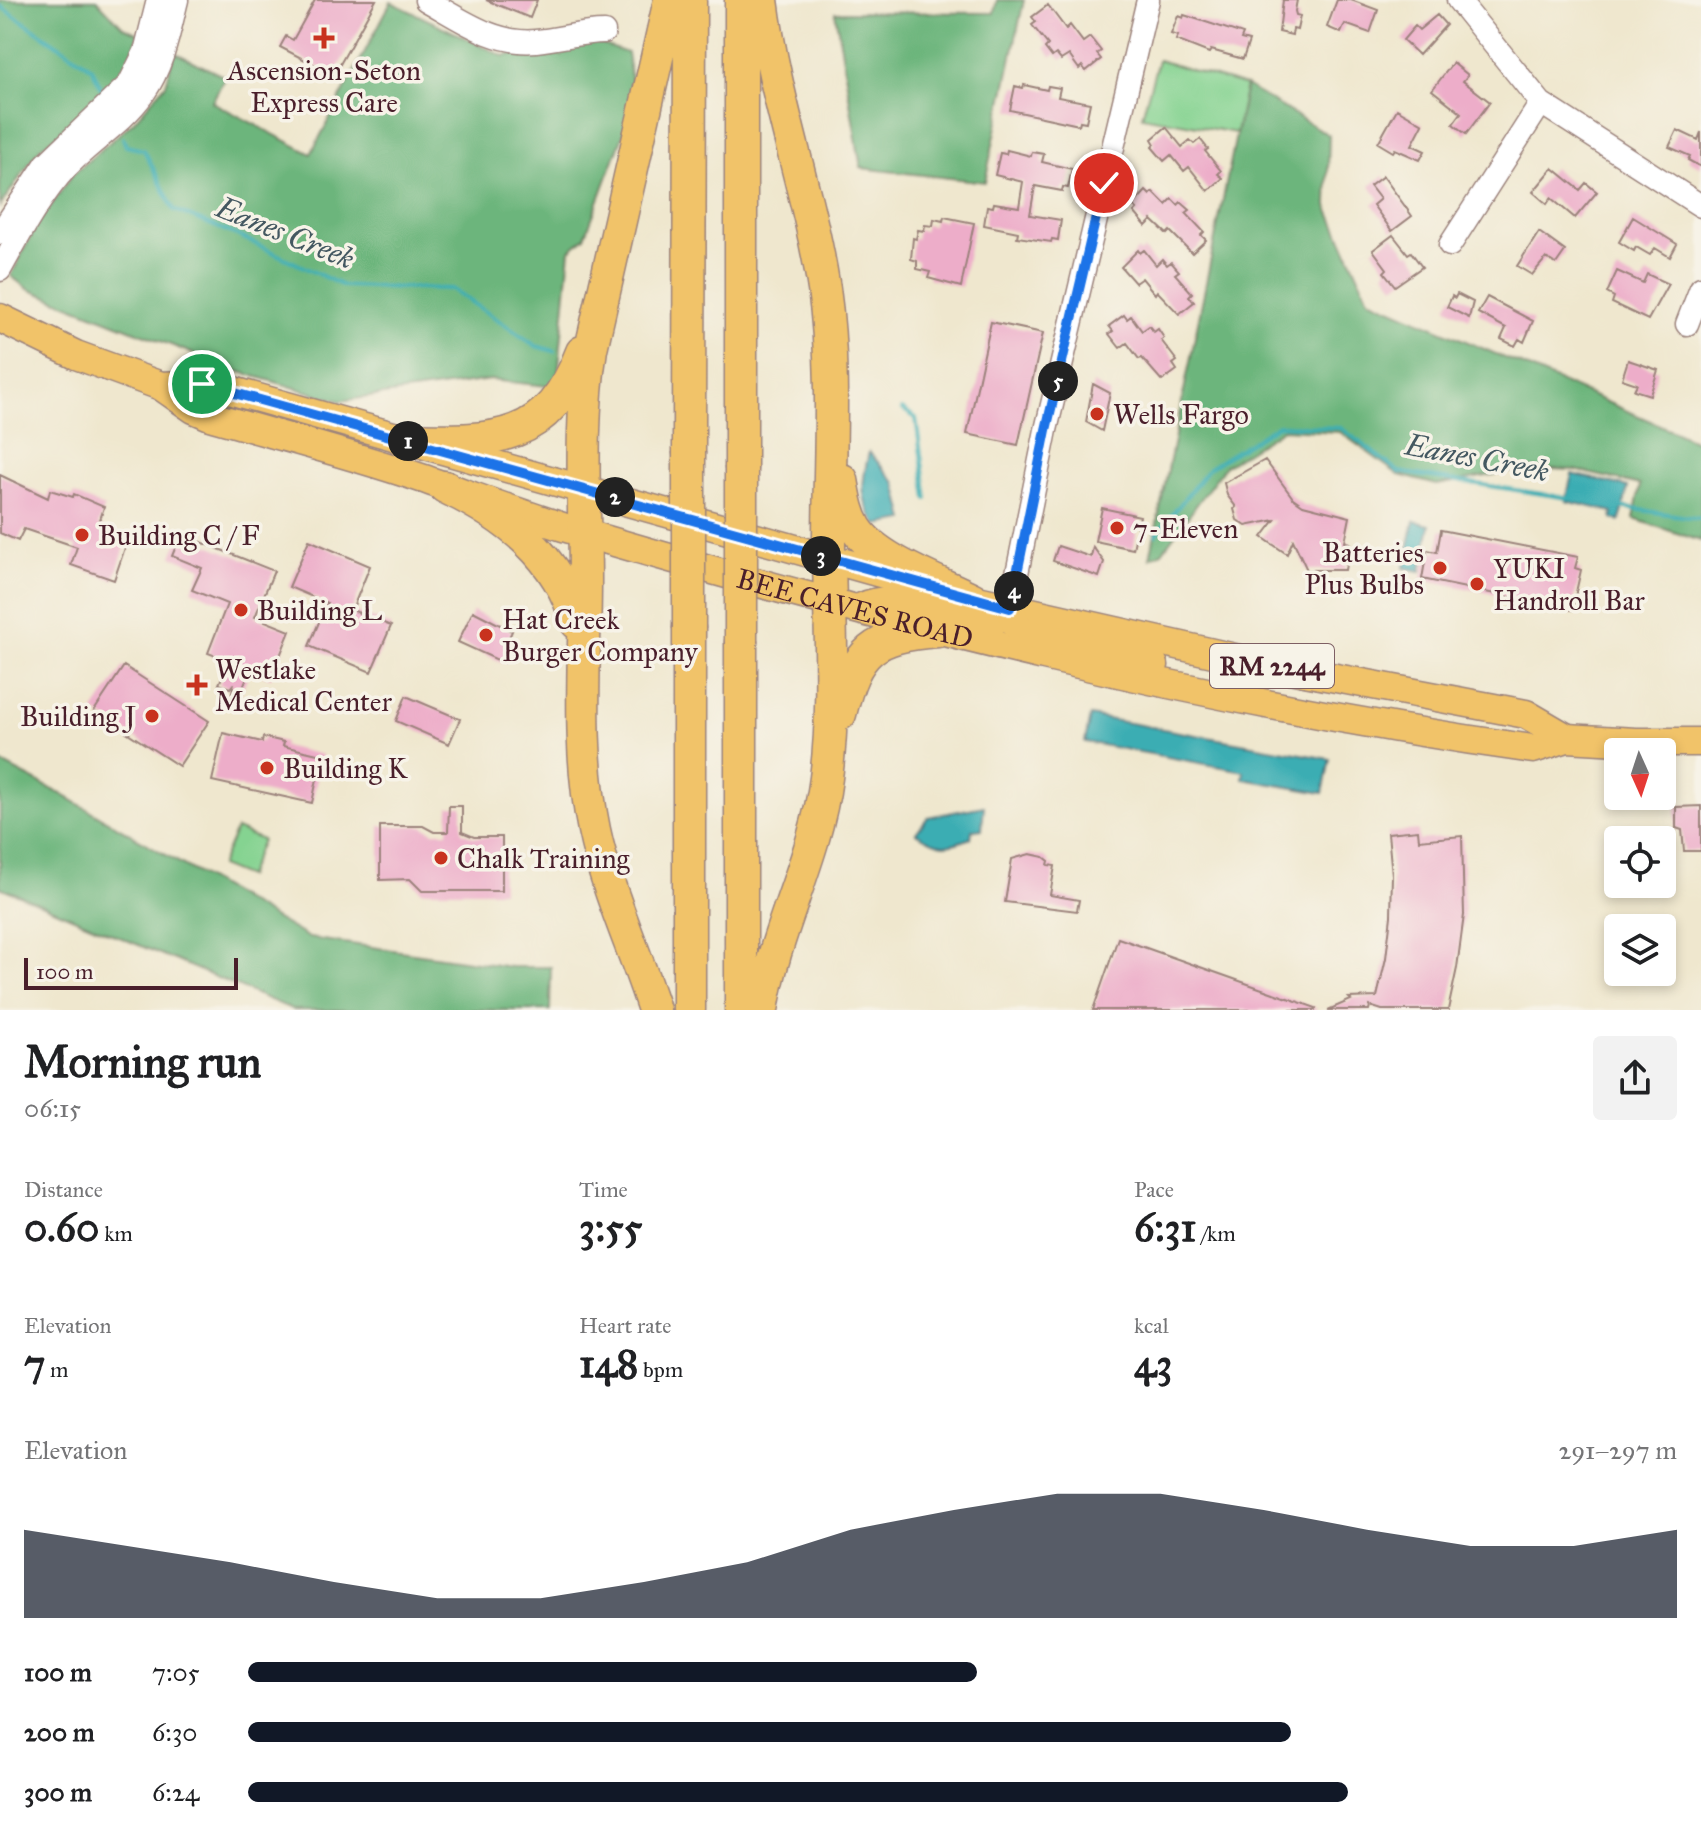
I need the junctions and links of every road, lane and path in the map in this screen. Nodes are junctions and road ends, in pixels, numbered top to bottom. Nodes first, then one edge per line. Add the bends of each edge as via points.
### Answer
1 (158, 0) edge
2 (177, 0) edge
3 (426, 0) edge
4 (670, 0) edge
5 (690, 0) edge
6 (741, 0) edge
7 (762, 0) edge
8 (1148, 0) edge
9 (1458, 0) edge
10 (604, 32) dead end
11 (1541, 103) junction
12 (1701, 206) edge
13 (0, 233) edge
14 (1450, 245) dead end
15 (0, 270) edge
16 (1701, 288) edge
17 (599, 307) junction
18 (0, 318) edge
19 (1687, 324) dead end
20 (161, 386) junction
21 (829, 395) junction
22 (402, 439) junction
23 (445, 487) junction
24 (584, 489) junction
25 (585, 533) junction
26 (829, 558) junction
27 (973, 599) junction
28 (844, 605) junction
29 (1010, 608) junction
30 (938, 631) junction
31 (585, 662) junction
32 (1269, 704) junction
33 (1567, 738) junction
34 (1701, 742) edge
35 (827, 764) junction
36 (654, 1010) edge
37 (689, 1010) edge
38 (741, 1010) edge
39 (762, 1010) edge

1 - 13 street via 145,52 129,84 46,164
2 - 15 street via 162,58 145,93 60,175
3 - 10 street via 509,40
4 - 17 highway
5 - 37 highway, bridge
6 - 38 highway, bridge
7 - 21 highway via 820,265
8 - 29 street via 1046,430
9 - 11 street
11 - 12 street
11 - 14 street
16 - 19 street
17 - 22 highway via 568,384 529,423 483,440
17 - 24 highway via 588,375
18 - 20 main road, BEE CAVES ROAD / RM 2244 via 65,350
20 - 22 main road, BEE CAVES ROAD / RM 2244 via 219,387
20 - 23 main road, BEE CAVES ROAD / RM 2244 via 210,416
21 - 26 highway
21 - 27 highway via 845,497 855,527 882,553
22 - 24 main road, BEE CAVES ROAD / RM 2244
23 - 25 main road, BEE CAVES ROAD / RM 2244
23 - 31 highway via 498,516 548,561 572,606
24 - 25 highway
24 - 26 main road, BEE CAVES ROAD / RM 2244
25 - 28 main road, BEE CAVES ROAD / RM 2244
25 - 31 highway
26 - 27 main road, BEE CAVES ROAD / RM 2244
26 - 28 highway
27 - 29 main road, BEE CAVES ROAD / RM 2244
28 - 29 main road via 901,600 984,622
28 - 30 main road, BEE CAVES ROAD / RM 2244
28 - 35 highway
29 - 32 main road via 1017,626 1028,634 1127,657
29 - 33 main road, BEE CAVES ROAD / RM 2244 via 1262,664 1526,714
30 - 32 main road, BEE CAVES ROAD / RM 2244 via 1078,666
30 - 35 highway via 895,637 864,656 848,683
31 - 36 highway via 586,766 594,828
32 - 33 main road, BEE CAVES ROAD / RM 2244 via 1533,749
33 - 34 main road, BEE CAVES ROAD / RM 2244
35 - 39 highway via 816,829 777,941

